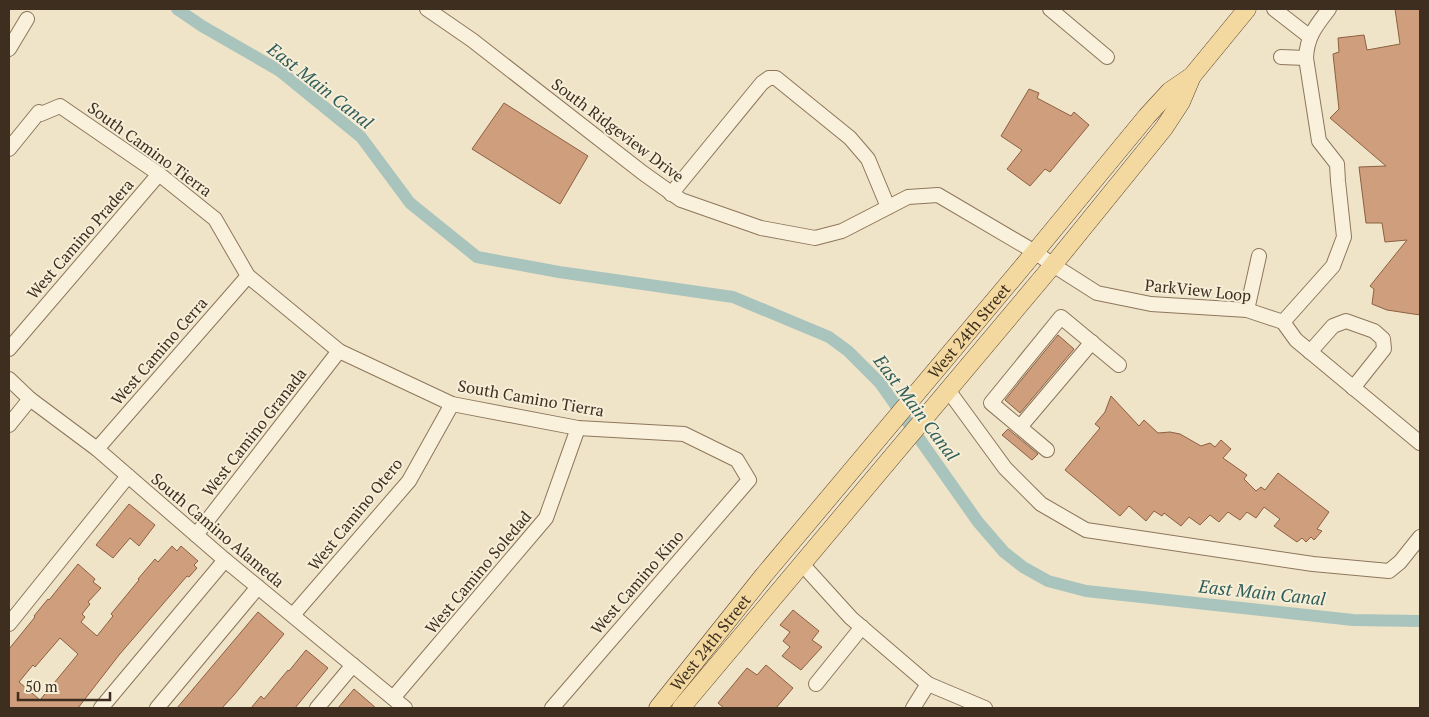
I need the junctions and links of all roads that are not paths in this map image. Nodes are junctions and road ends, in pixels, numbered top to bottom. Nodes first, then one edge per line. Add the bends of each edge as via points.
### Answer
1 (427, 9) edge
2 (1050, 9) edge
3 (1247, 9) edge
4 (1274, 9) edge
5 (1329, 9) edge
6 (446, 14) edge
7 (27, 19) dead end
8 (1310, 37) junction
9 (9, 49) edge
10 (1107, 57) dead end
11 (1281, 57) dead end
12 (1306, 58) junction
13 (1192, 76) junction
14 (9, 149) edge
15 (159, 174) junction
16 (671, 194) junction
17 (888, 207) junction
18 (1034, 252) junction
19 (1260, 256) dead end
20 (1052, 265) junction
21 (248, 276) junction
22 (1247, 310) junction
23 (1283, 322) junction
24 (1092, 342) junction
25 (9, 349) edge
26 (340, 351) junction
27 (1310, 352) junction
28 (1119, 365) dead end
29 (9, 379) edge
30 (1353, 388) junction
31 (948, 390) junction
32 (30, 399) junction
33 (452, 404) junction
34 (9, 425) edge
35 (1020, 427) junction
36 (578, 428) junction
37 (1420, 443) edge
38 (97, 449) junction
39 (1047, 450) dead end
40 (128, 476) junction
41 (749, 480) joint
42 (845, 480) junction
43 (196, 535) junction
44 (1420, 537) edge
45 (224, 560) junction
46 (802, 564) junction
47 (258, 587) junction
48 (293, 615) junction
49 (9, 624) edge
50 (862, 627) junction
51 (354, 665) junction
52 (816, 684) dead end
53 (928, 684) junction
54 (393, 698) junction
55 (101, 708) edge
56 (157, 708) edge
57 (317, 708) edge
58 (405, 708) edge
59 (552, 708) edge
60 (658, 708) edge
61 (681, 708) edge
62 (913, 708) edge
63 (986, 708) edge

1 - 6 street, South Ridgeview Drive
2 - 10 street
3 - 13 main road, West 24th Street
4 - 8 street
5 - 8 street
6 - 16 street, South Ridgeview Drive
7 - 9 street
8 - 12 street
11 - 12 street
12 - 23 street via 1319,141 1337,164 1344,237 1333,266
13 - 18 main road, West 24th Street via 1170,91 1147,116
13 - 20 main road, West 24th Street via 1181,102 1164,128
14 - 15 street, South Camino Tierra via 39,112 60,106
15 - 21 street, South Camino Tierra via 215,219
15 - 25 street, West Camino Pradera
16 - 17 street, South Ridgeview Drive via 761,228 815,238 842,231
16 - 17 street via 756,90 769,78 776,78 850,138 868,159
17 - 18 street, South Ridgeview Drive via 908,197 938,195
18 - 20 street, ParkView Loop
18 - 42 main road, West 24th Street
19 - 22 street
20 - 22 street, ParkView Loop via 1097,293 1151,304
20 - 31 main road, West 24th Street
21 - 26 street, South Camino Tierra
21 - 38 street, West Camino Cerra
22 - 23 street, ParkView Loop
23 - 27 street
24 - 28 street
24 - 35 street
24 - 35 street via 1061,317 991,403
26 - 33 street, South Camino Tierra
26 - 43 street, West Camino Granada
27 - 30 street
27 - 30 street via 1333,326 1346,322 1374,331 1383,339 1384,349
29 - 32 street, South Camino Alameda
30 - 37 street
31 - 44 street via 1005,468 1041,504 1086,530 1313,564 1389,571
31 - 46 main road, West 24th Street
32 - 34 street
32 - 38 street, South Camino Alameda
33 - 36 street, South Camino Tierra
33 - 48 street, West Camino Otero via 409,481
35 - 39 street
36 - 41 street, South Camino Tierra via 684,434 737,460
36 - 54 street, West Camino Soledad via 546,518
38 - 40 street, South Camino Alameda
40 - 43 street, South Camino Alameda
40 - 49 street
41 - 59 street, West Camino Kino
42 - 46 main road via 838,499 801,546 798,554
42 - 60 main road, West 24th Street
43 - 45 street, South Camino Alameda
45 - 47 street, South Camino Alameda
45 - 55 street
46 - 50 street
46 - 61 main road, West 24th Street
47 - 48 street, South Camino Alameda
47 - 56 street
48 - 51 street, South Camino Alameda
50 - 52 street
50 - 53 street
51 - 54 street, South Camino Alameda
51 - 57 street
53 - 62 street
53 - 63 street
54 - 58 street, South Camino Alameda

